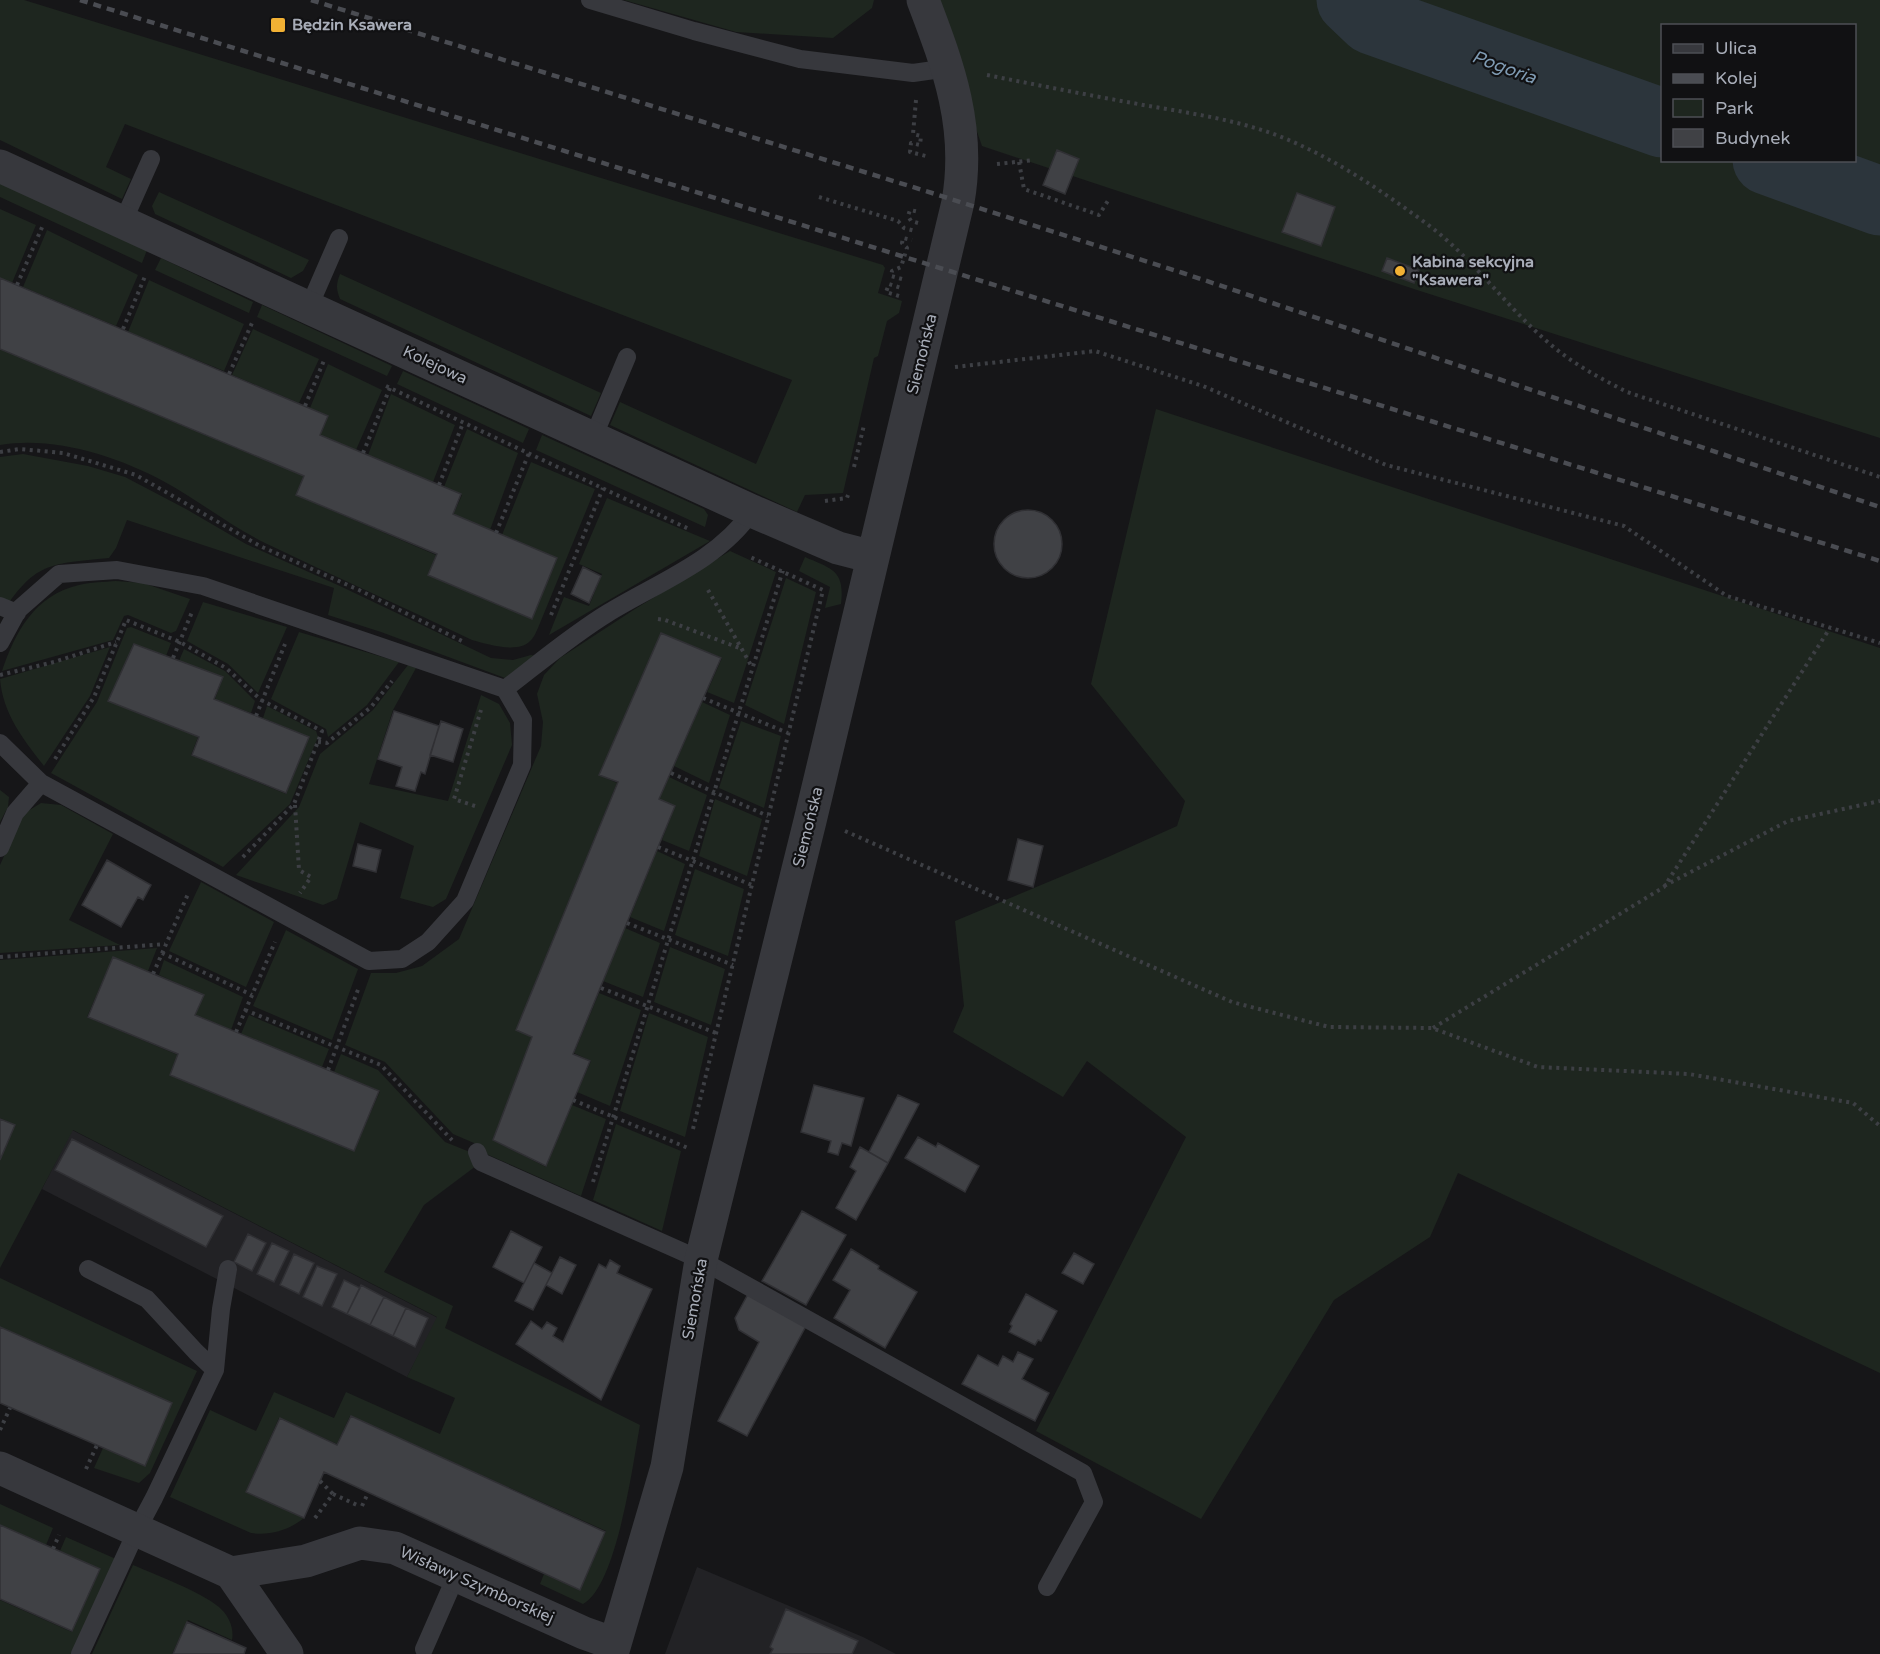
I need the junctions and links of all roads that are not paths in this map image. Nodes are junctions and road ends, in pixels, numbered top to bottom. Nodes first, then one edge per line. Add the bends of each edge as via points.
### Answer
1 (590, 0) edge
2 (923, 0) edge
3 (948, 68) junction
4 (151, 159) dead end
5 (0, 166) edge
6 (122, 224) junction
7 (339, 238) dead end
8 (309, 307) junction
9 (627, 357) dead end
10 (593, 438) junction
11 (752, 511) junction
12 (873, 557) junction
13 (8, 609) edge
14 (0, 643) edge
15 (497, 686) junction
16 (0, 743) edge
17 (40, 783) junction
18 (0, 848) edge
19 (477, 1152) dead end
20 (701, 1260) junction
21 (88, 1269) dead end
22 (228, 1269) dead end
23 (215, 1370) junction
24 (0, 1468) edge
25 (137, 1530) junction
26 (231, 1573) junction
27 (456, 1575) junction
28 (1047, 1587) dead end
29 (424, 1649) dead end
30 (613, 1649) edge
31 (80, 1654) edge
32 (287, 1654) edge

1 - 3 lane via 800,59 913,73
2 - 3 street, Siemońska
3 - 12 street, Siemońska via 962,142 962,180
4 - 6 lane
5 - 6 street, Kolejowa
6 - 8 street, Kolejowa
7 - 8 lane
8 - 10 street, Kolejowa
9 - 10 lane
10 - 11 street, Kolejowa
11 - 12 street, Kolejowa via 838,548
11 - 15 lane via 721,544 693,564 605,614
12 - 20 street, Siemońska
13 - 14 lane
13 - 15 lane via 59,574 117,570 202,586
15 - 17 lane via 523,720 522,765 465,901 428,942 402,959 369,961
16 - 17 lane
17 - 18 lane via 15,813
19 - 20 lane via 481,1162
20 - 28 lane via 1083,1473 1094,1502
20 - 30 street, Siemońska via 667,1467
21 - 23 lane via 147,1299
22 - 23 lane
23 - 25 lane
24 - 25 street
25 - 26 street
25 - 31 lane
26 - 27 street, Wisławy Szymborskiej via 306,1561 360,1543 395,1548
26 - 32 street
27 - 29 lane
27 - 30 street, Wisławy Szymborskiej

